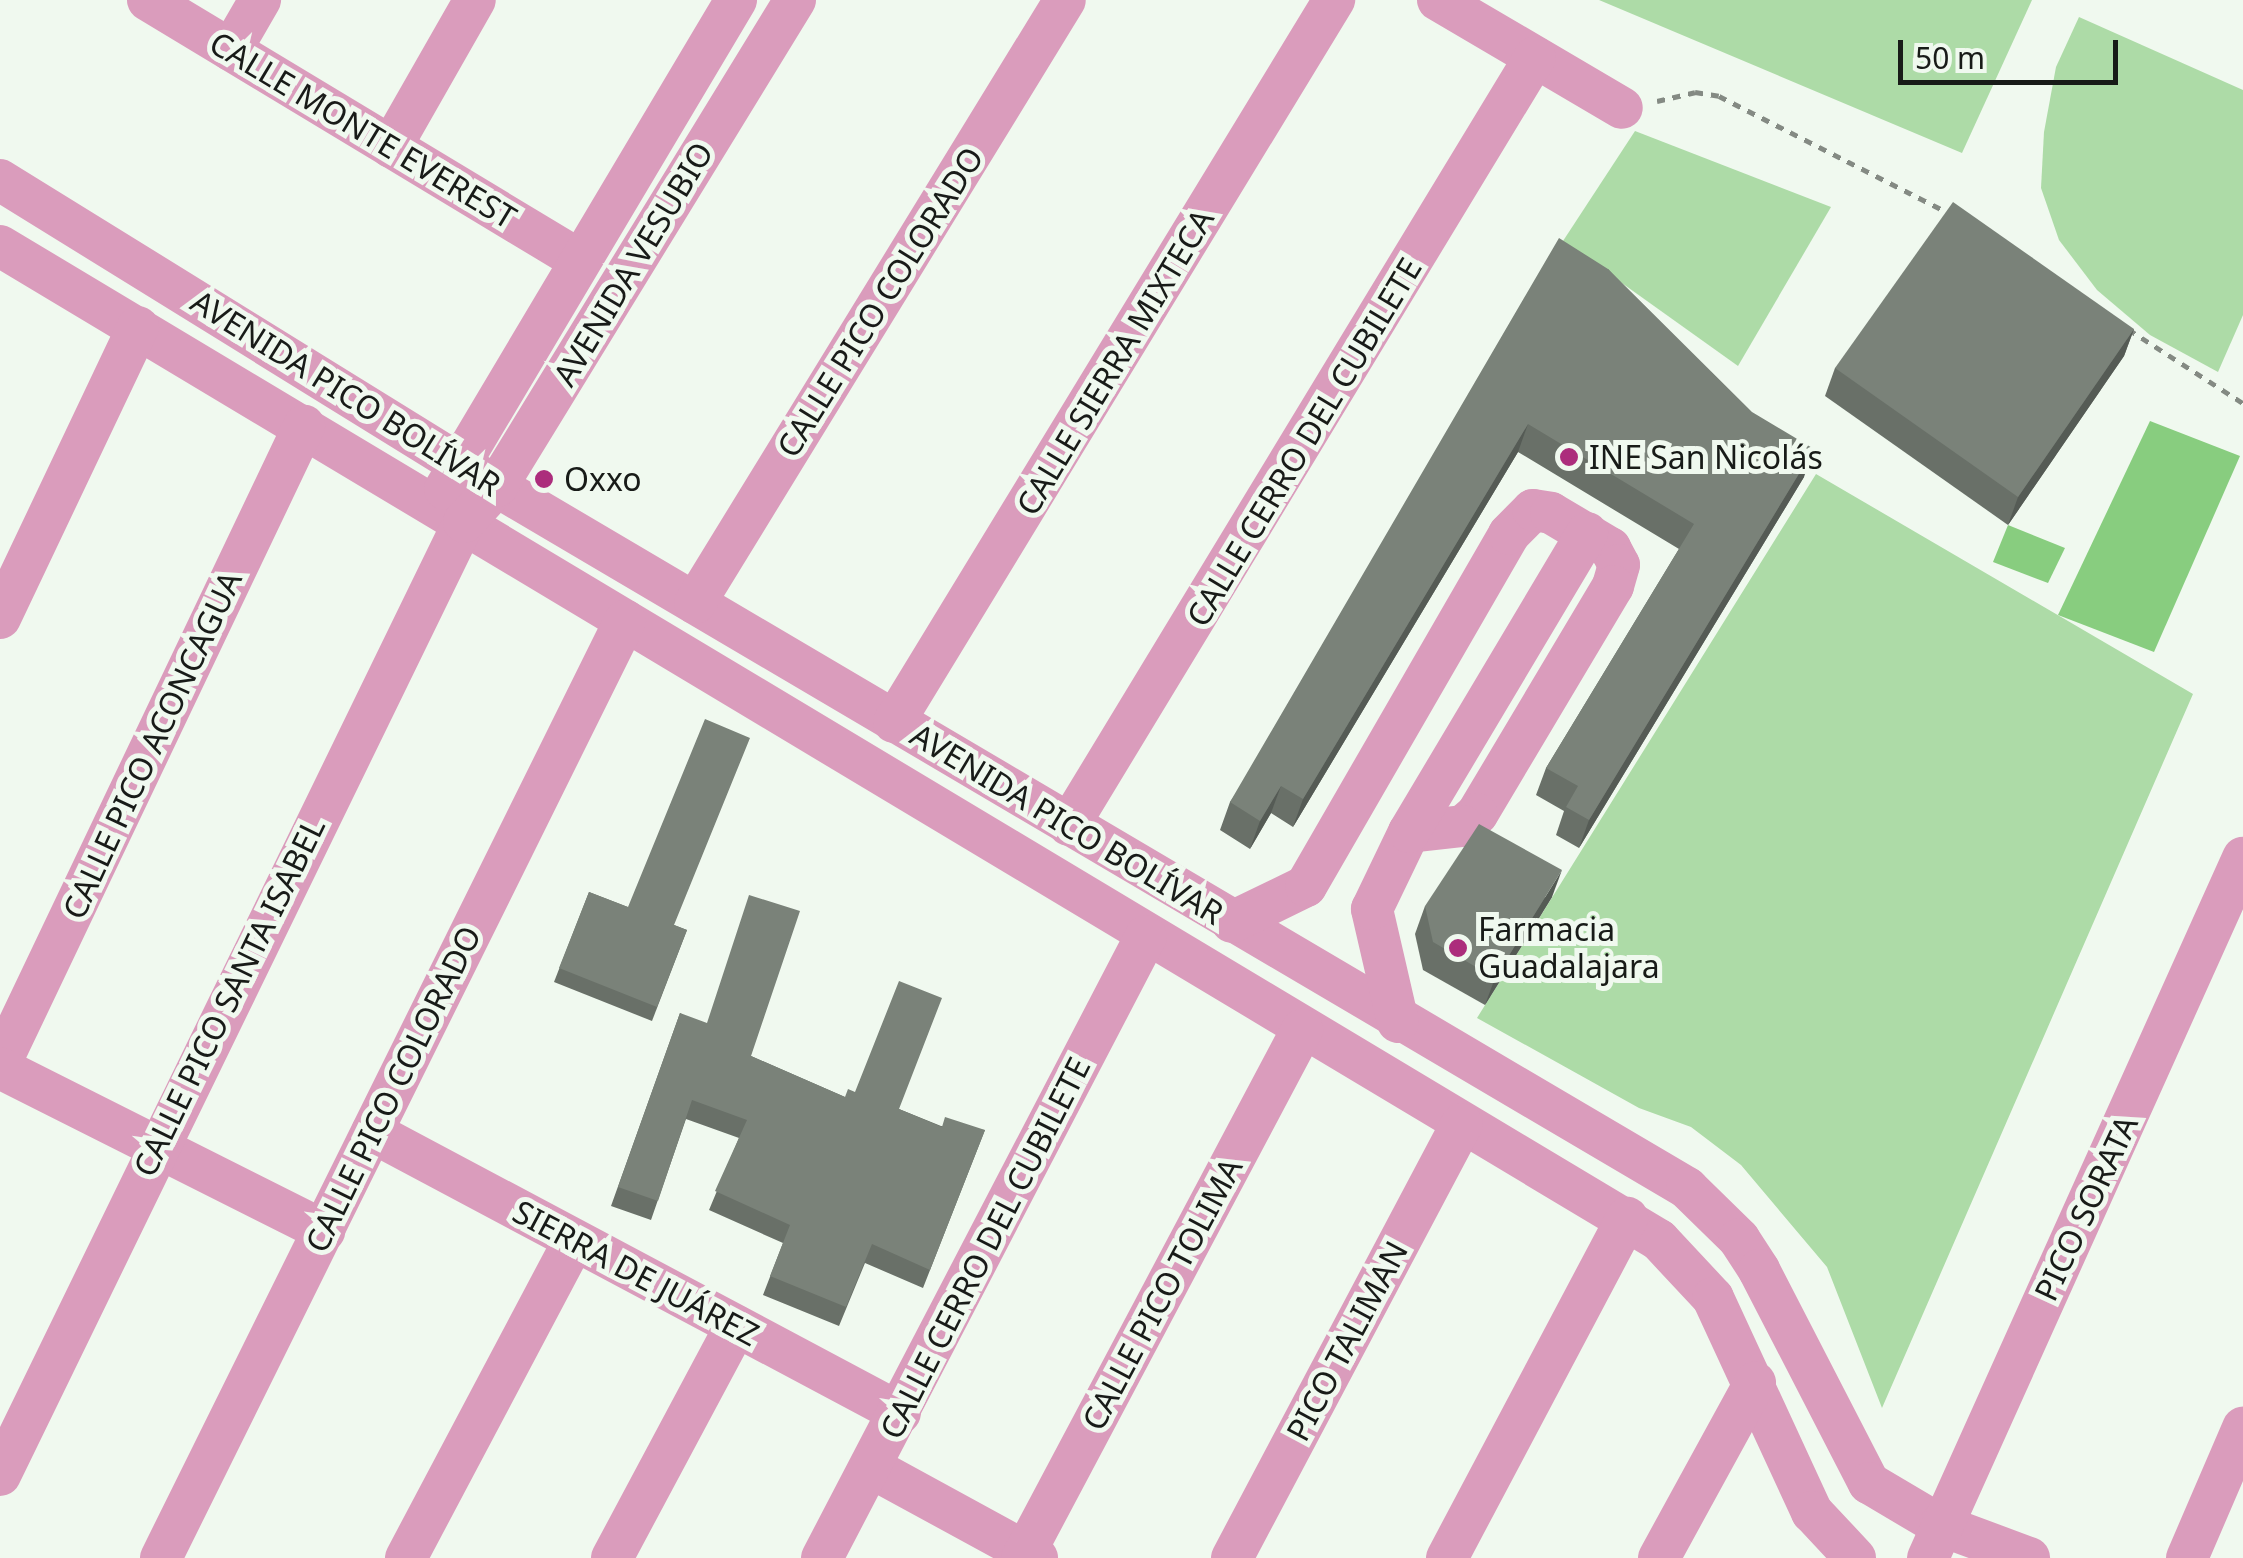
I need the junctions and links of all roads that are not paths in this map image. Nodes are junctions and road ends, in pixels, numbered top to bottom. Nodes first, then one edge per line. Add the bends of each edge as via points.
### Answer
1 (148, 0) edge
2 (260, 0) edge
3 (476, 0) edge
4 (736, 0) edge
5 (794, 0) edge
6 (1065, 0) edge
7 (1334, 0) edge
8 (1438, 0) edge
9 (231, 50) junction
10 (1535, 57) junction
11 (1622, 108) road end
12 (390, 147) junction
13 (0, 180) edge
14 (0, 246) edge
15 (578, 260) junction
16 (138, 327) junction
17 (304, 426) junction
18 (460, 464) junction
19 (498, 486) junction
20 (450, 514) junction
21 (695, 603) junction
22 (0, 618) edge
23 (625, 621) junction
24 (894, 722) junction
25 (1068, 825) junction
26 (2243, 858) edge
27 (1306, 886) junction
28 (1372, 909) junction
29 (1232, 922) junction
30 (1146, 936) junction
31 (1398, 1022) junction
32 (1302, 1030) junction
33 (0, 1066) edge
34 (1462, 1124) junction
35 (372, 1132) junction
36 (158, 1146) junction
37 (1627, 1218) junction
38 (324, 1230) junction
39 (574, 1240) junction
40 (736, 1326) junction
41 (1755, 1383) junction
42 (900, 1413) junction
43 (2243, 1428) edge
44 (872, 1468) junction
45 (0, 1474) edge
46 (1934, 1541) edge
47 (1028, 1556) edge
48 (161, 1558) edge
49 (406, 1558) edge
50 (612, 1558) edge
51 (822, 1558) edge
52 (1232, 1558) edge
53 (1446, 1558) edge
54 (1659, 1558) edge
55 (1855, 1558) edge
56 (2028, 1558) edge
57 (2187, 1558) edge

1 - 9 street, CALLE MONTE EVEREST
2 - 9 street
3 - 12 street
4 - 15 street, AVENIDA VESUBIO
5 - 19 street, AVENIDA VESUBIO
6 - 21 street, CALLE PICO COLORADO
7 - 24 street, CALLE SIERRA MIXTECA
8 - 10 street
9 - 12 street, CALLE MONTE EVEREST
10 - 11 street
10 - 25 street, CALLE CERRO DEL CUBILETE
12 - 15 street, CALLE MONTE EVEREST
13 - 18 street, AVENIDA PICO BOLÍVAR
14 - 16 street, AVENIDA PICO BOLÍVAR
15 - 18 street, AVENIDA VESUBIO
16 - 17 street, AVENIDA PICO BOLÍVAR
16 - 22 street
17 - 20 street, AVENIDA PICO BOLÍVAR
17 - 33 street, CALLE PICO ACONCAGUA
18 - 19 street, AVENIDA PICO BOLÍVAR
18 - 20 street, AVENIDA VESUBIO
19 - 20 street, AVENIDA VESUBIO
19 - 21 street, AVENIDA PICO BOLÍVAR
20 - 23 street, AVENIDA PICO BOLÍVAR
20 - 36 street, CALLE PICO SANTA ISABEL
21 - 24 street, AVENIDA PICO BOLÍVAR
23 - 30 street, AVENIDA PICO BOLÍVAR
23 - 35 street, CALLE PICO COLORADO
24 - 25 street, AVENIDA PICO BOLÍVAR
25 - 29 street, AVENIDA PICO BOLÍVAR
26 - 46 street, PICO SORATA
27 - 28 street
27 - 28 street via 1524,515 1542,510 1610,548 1619,565 1598,613 1477,814 1463,826 1410,832
27 - 29 street
28 - 31 street
29 - 31 street, AVENIDA PICO BOLÍVAR
30 - 32 street, AVENIDA PICO BOLÍVAR
30 - 42 street, CALLE CERRO DEL CUBILETE
31 - 46 street, AVENIDA PICO BOLÍVAR via 1703,1202 1759,1270 1869,1483
32 - 34 street, AVENIDA PICO BOLÍVAR
32 - 47 street, CALLE PICO TOLIMA
33 - 36 street
34 - 37 street, AVENIDA PICO BOLÍVAR
34 - 52 street, PICO TALIMAN
35 - 38 street, CALLE PICO COLORADO
35 - 39 street, SIERRA DE JUÁREZ
36 - 38 street
36 - 45 street, CALLE PICO SANTA ISABEL
37 - 41 street, AVENIDA PICO BOLÍVAR via 1696,1274
37 - 53 street
38 - 48 street, CALLE PICO COLORADO
39 - 40 street, SIERRA DE JUÁREZ
39 - 49 street
40 - 42 street, SIERRA DE JUÁREZ
40 - 50 street
41 - 54 street
41 - 55 street, AVENIDA PICO BOLÍVAR via 1818,1522
42 - 44 street, CALLE CERRO DEL CUBILETE
43 - 57 street
44 - 47 street
44 - 51 street, CALLE CERRO DEL CUBILETE
46 - 56 street, AVENIDA PICO BOLÍVAR

